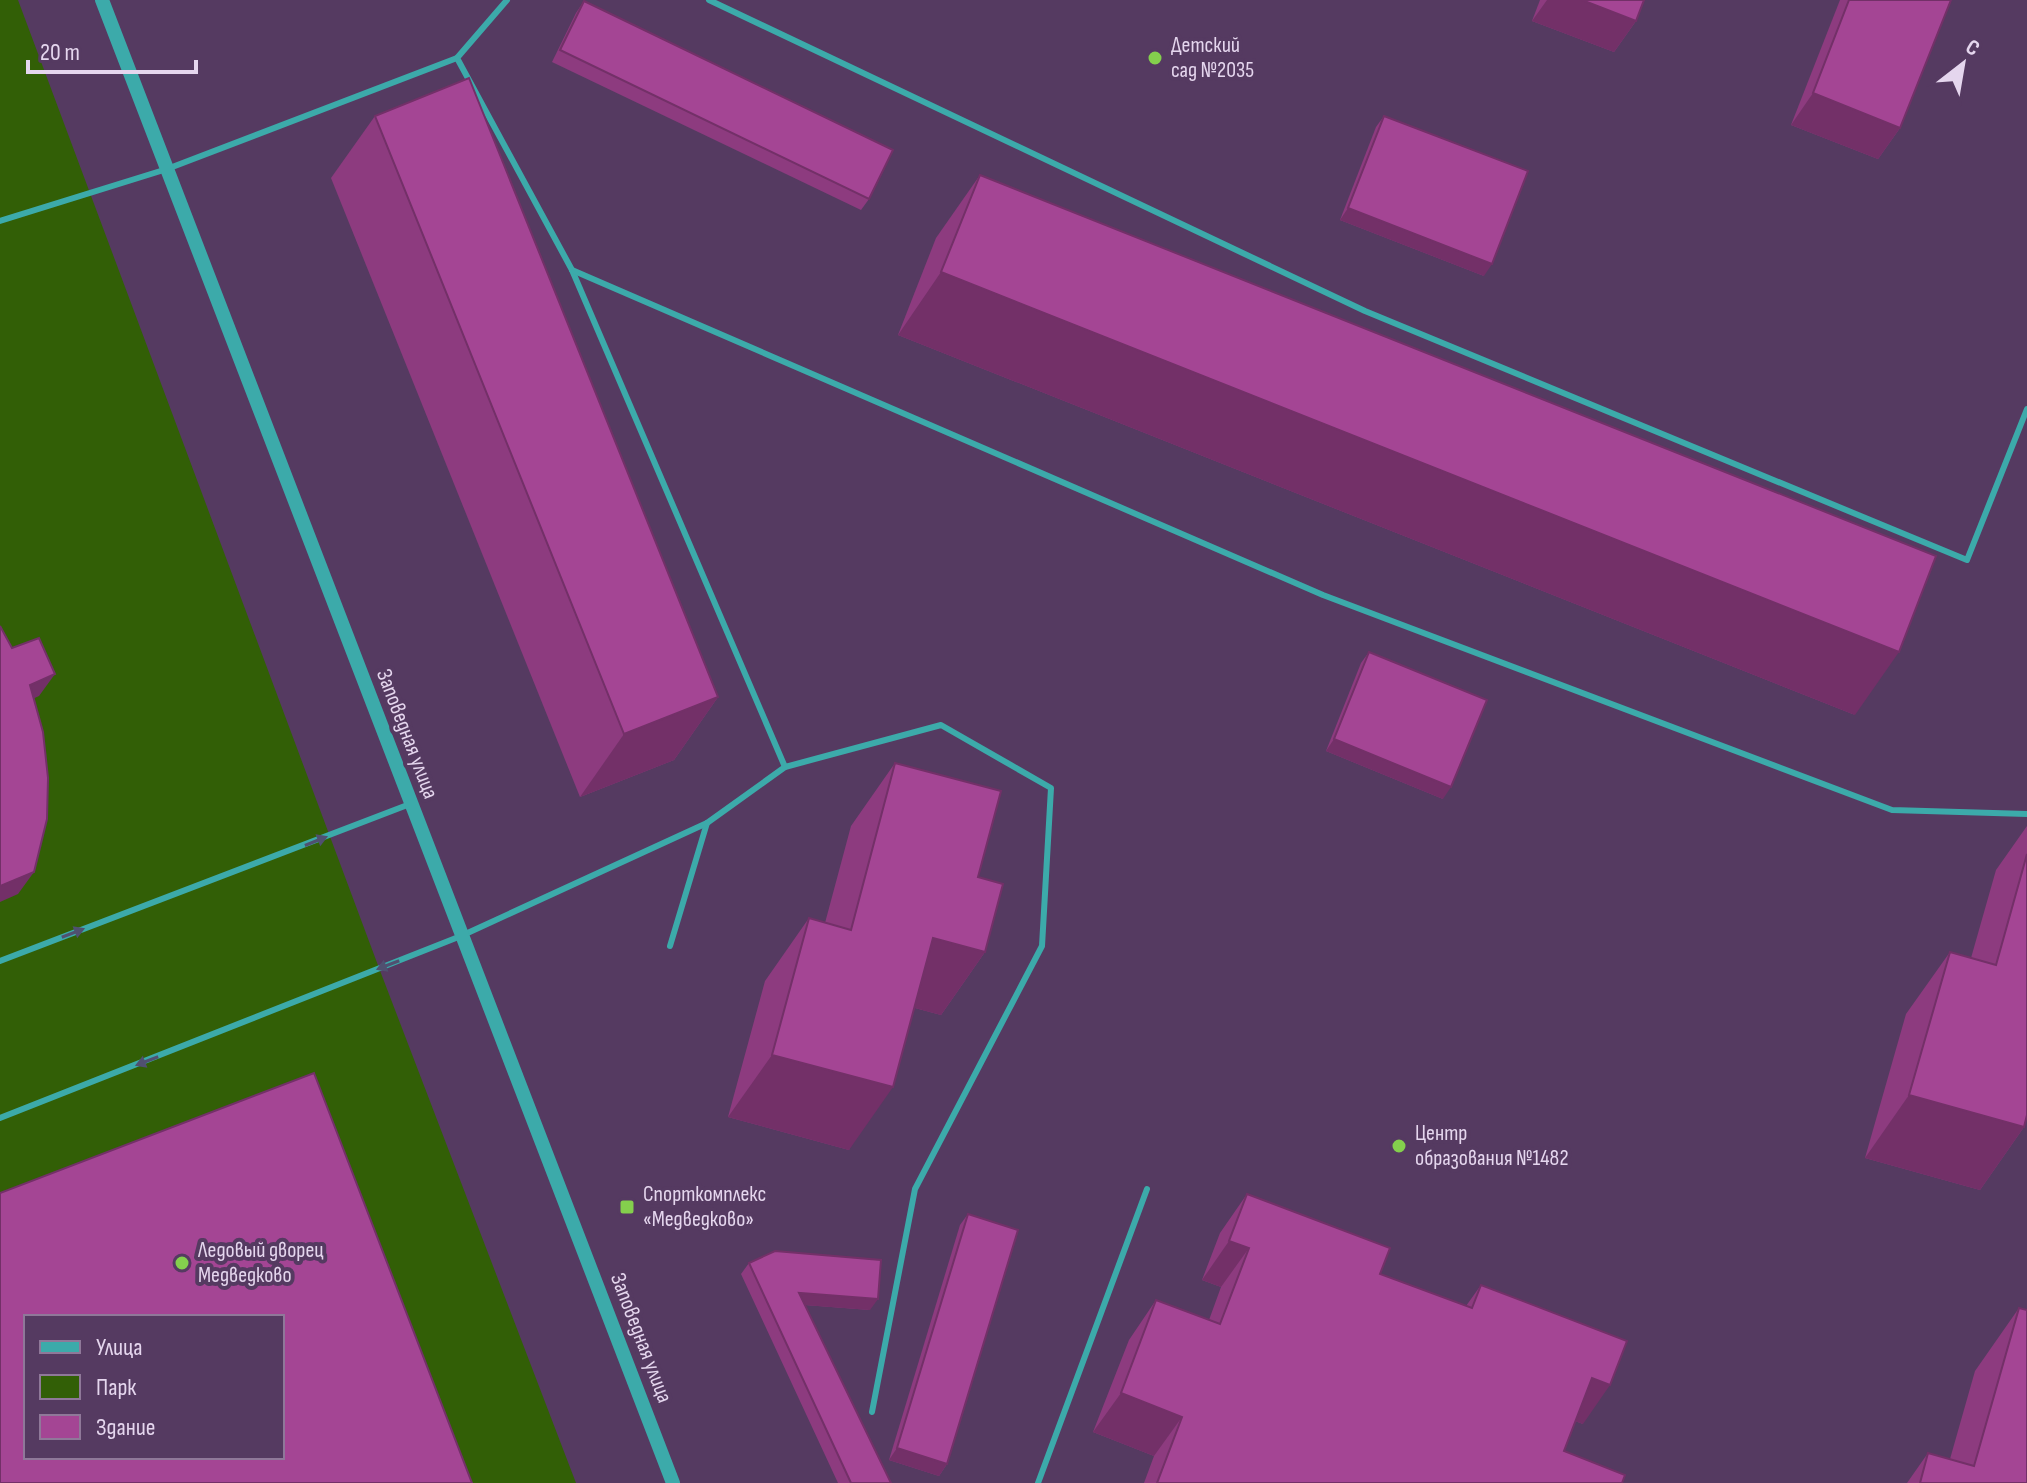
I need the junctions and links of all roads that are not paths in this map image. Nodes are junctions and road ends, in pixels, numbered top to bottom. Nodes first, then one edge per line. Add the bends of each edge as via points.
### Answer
1 (102, 0) edge
2 (507, 0) edge
3 (709, 0) edge
4 (457, 58) junction
5 (167, 169) junction
6 (0, 221) edge
7 (572, 270) junction
8 (2027, 409) edge
9 (785, 767) junction
10 (410, 804) junction
11 (2027, 814) edge
12 (707, 823) junction
13 (461, 936) junction
14 (670, 946) dead end
15 (0, 961) edge
16 (0, 1118) edge
17 (1147, 1189) dead end
18 (872, 1412) dead end
19 (673, 1483) edge
20 (1038, 1483) edge

1 - 5 street, Заповедная улица
2 - 4 lane
3 - 8 lane via 1365,311 1967,560
4 - 5 lane
4 - 7 lane
5 - 6 lane
5 - 10 street, Заповедная улица
7 - 9 lane
7 - 11 lane via 1323,595 1892,810
9 - 12 lane
9 - 18 lane via 941,725 1051,788 1042,946 915,1189
10 - 13 street, Заповедная улица
15 -> 10 lane
12 - 13 lane
12 - 14 lane
13 -> 16 lane
13 - 19 street, Заповедная улица
17 - 20 lane

